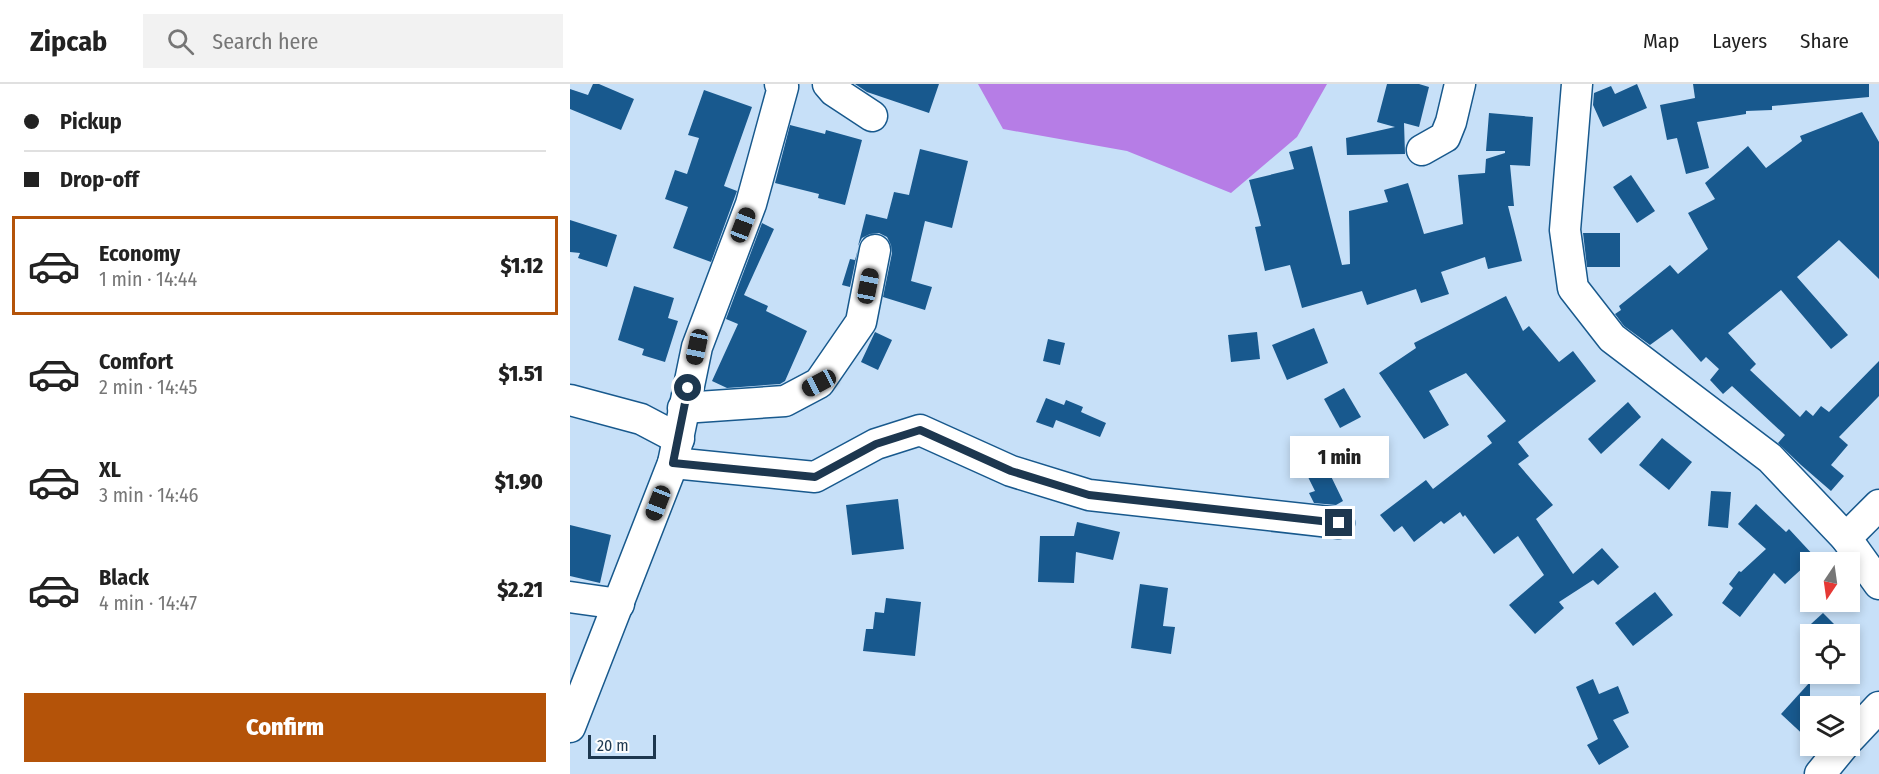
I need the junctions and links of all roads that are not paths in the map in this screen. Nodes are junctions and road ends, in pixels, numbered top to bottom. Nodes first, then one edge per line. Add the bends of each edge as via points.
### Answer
1 (780, 84) edge
2 (828, 84) edge
3 (1460, 84) edge
4 (1577, 84) edge
5 (872, 116) dead end
6 (1422, 150) dead end
7 (875, 250) dead end
8 (570, 400) edge
9 (683, 408) junction
10 (676, 451) junction
11 (1879, 506) edge
12 (1339, 523) dead end
13 (1846, 538) junction
14 (1879, 584) edge
15 (570, 597) edge
16 (619, 604) junction
17 (1879, 707) edge
18 (570, 727) edge
19 (1860, 727) edge
20 (1835, 756) edge
21 (1820, 774) edge

1 - 9 street via 783,87 751,204 697,347
2 - 5 street
3 - 6 street via 1445,136
4 - 13 street via 1565,230 1573,288 1612,338 1770,458
7 - 9 street via 861,322 819,383 785,401
8 - 10 street via 641,419
9 - 10 street
10 - 12 street via 815,477 876,444 920,430 1011,471 1089,495
10 - 16 street
11 - 13 street
13 - 14 street
15 - 16 street
16 - 18 street
17 - 19 street
20 - 21 street

